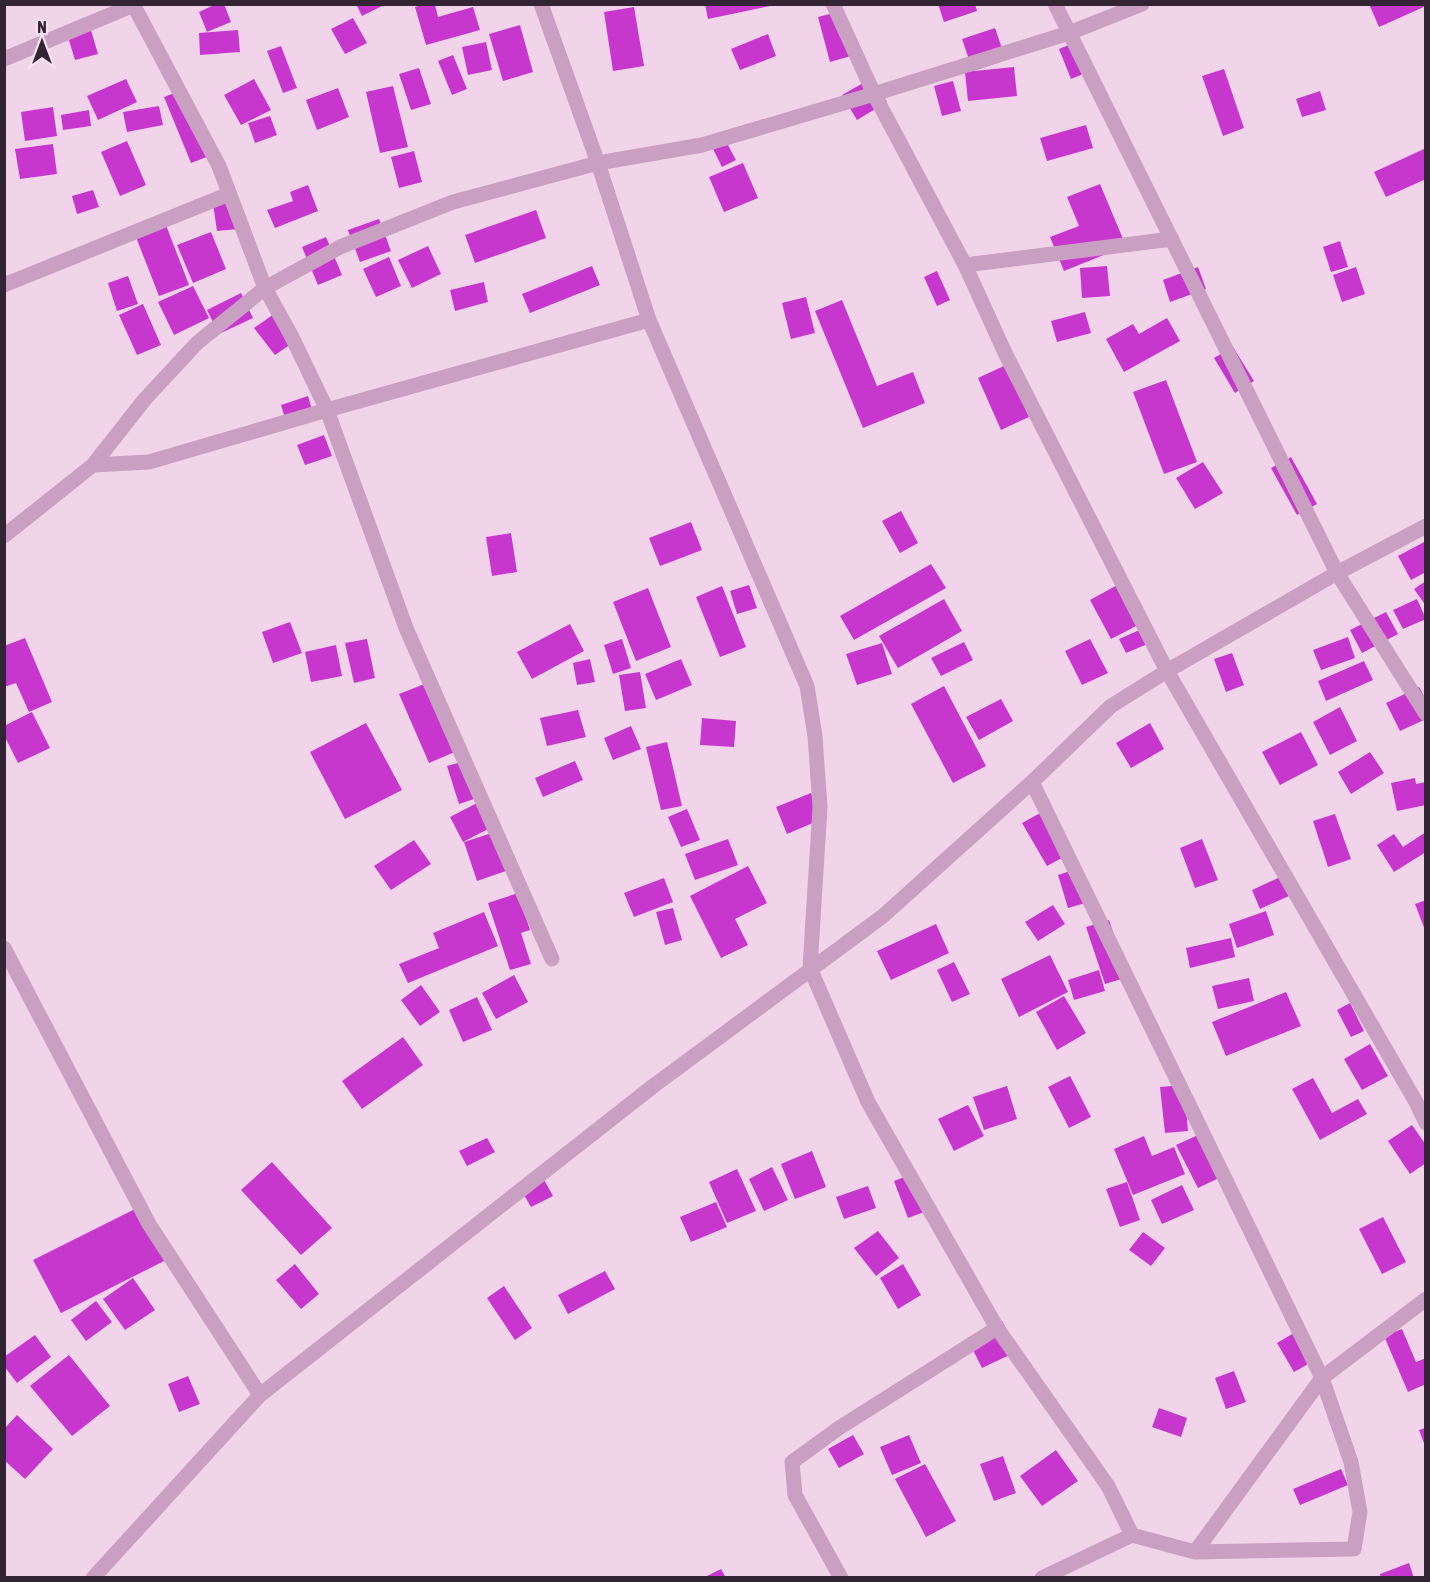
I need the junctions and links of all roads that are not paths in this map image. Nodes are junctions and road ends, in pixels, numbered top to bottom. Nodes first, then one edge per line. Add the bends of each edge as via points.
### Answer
1 (541, 4) edge
2 (833, 4) edge
3 (1055, 4) edge
4 (1142, 4) edge
5 (135, 5) edge
6 (1069, 33) junction
7 (4, 59) edge
8 (874, 94) junction
9 (597, 163) junction
10 (229, 194) junction
11 (1172, 239) junction
12 (965, 265) junction
13 (4, 285) edge
14 (265, 288) junction
15 (649, 320) junction
16 (327, 410) junction
17 (93, 465) junction
18 (1425, 526) edge
19 (4, 536) edge
20 (1337, 573) junction
21 (1167, 671) junction
22 (1425, 714) edge
23 (1032, 782) junction
24 (4, 948) edge
25 (552, 959) dead end
26 (810, 968) junction
27 (1425, 1123) edge
28 (1425, 1299) edge
29 (997, 1329) junction
30 (1322, 1378) junction
31 (260, 1395) junction
32 (1132, 1535) junction
33 (1195, 1552) junction
34 (93, 1578) edge
35 (841, 1578) edge
36 (1042, 1578) edge

1 - 9 street
2 - 8 street
3 - 6 street
4 - 6 street
5 - 7 street
5 - 10 street via 219,165
6 - 8 street
6 - 11 street
8 - 9 street via 702,145
8 - 12 street
9 - 14 street via 453,202 340,247
9 - 15 street
10 - 13 street
10 - 14 street
11 - 12 street
11 - 20 street
12 - 21 street via 1006,355
14 - 16 street
14 - 17 street via 197,343 145,399
15 - 16 street
15 - 26 street via 807,686 820,807
16 - 17 street via 149,462
16 - 25 street via 406,628
17 - 19 street
18 - 20 street
20 - 21 street
20 - 22 street
21 - 23 street via 1111,706
21 - 27 street
23 - 26 street via 883,916
23 - 30 street
24 - 31 street via 149,1224
26 - 29 street via 868,1102
26 - 31 street
28 - 30 street
29 - 32 street via 1108,1486
29 - 35 street via 792,1462 795,1495
30 - 33 street
30 - 33 street via 1351,1462 1360,1512 1354,1549
31 - 34 street
32 - 33 street
32 - 36 street

